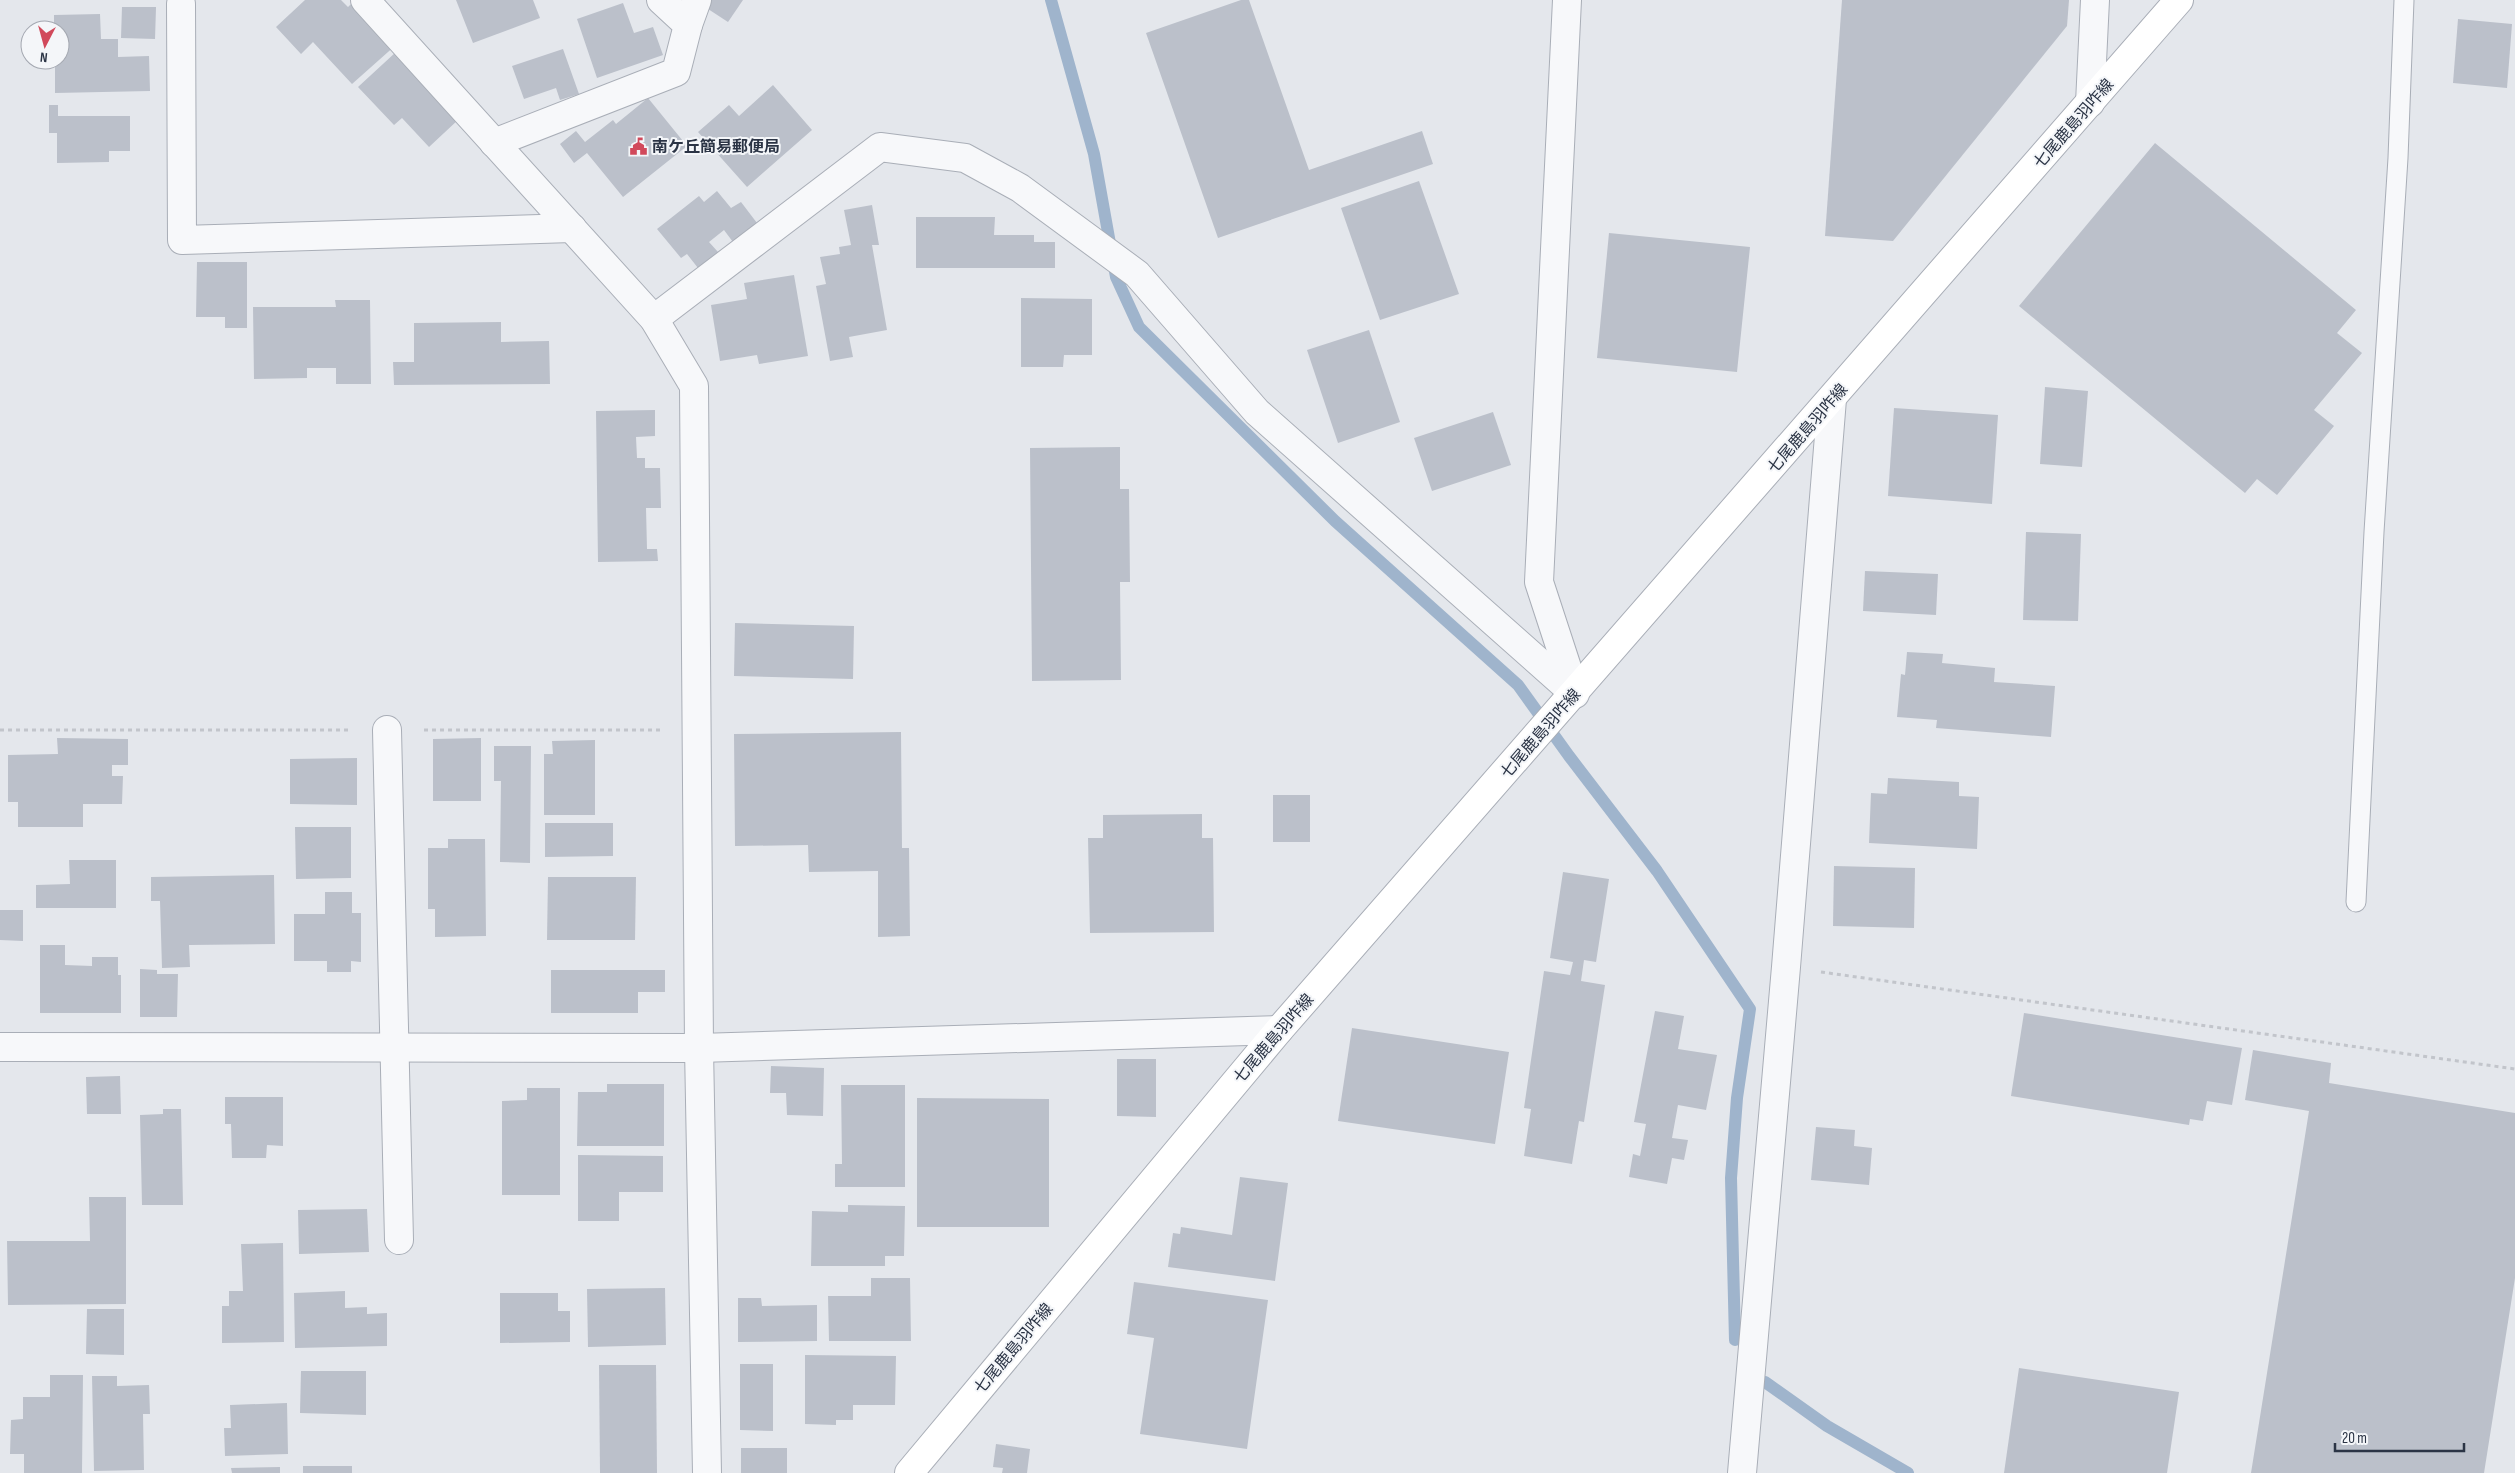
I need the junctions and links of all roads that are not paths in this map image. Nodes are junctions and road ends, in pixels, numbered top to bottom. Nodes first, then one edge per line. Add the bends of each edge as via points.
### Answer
1 (366, 0) edge
2 (661, 0) edge
3 (1567, 0) edge
4 (2095, 0) edge
5 (2179, 0) edge
6 (2404, 0) edge
7 (181, 4) dead end
8 (693, 12) edge
9 (2090, 103) junction
10 (494, 143) junction
11 (572, 228) junction
12 (654, 319) junction
13 (1832, 400) junction
14 (1569, 701) junction
15 (387, 730) dead end
16 (2356, 902) dead end
17 (1280, 1030) junction
18 (0, 1047) edge
19 (394, 1048) junction
20 (699, 1048) junction
21 (399, 1240) dead end
22 (707, 1473) edge
23 (909, 1473) edge
24 (1742, 1473) edge

1 - 10 street
2 - 8 street
3 - 14 street via 1539,582
4 - 9 street
5 - 9 main road, 七尾鹿島羽咋線
6 - 16 lane
7 - 11 street via 182,240
8 - 10 street via 676,72
9 - 13 main road, 七尾鹿島羽咋線
10 - 11 street
11 - 12 street
12 - 14 street via 880,147 965,158 1020,188 1137,274 1257,412
12 - 20 street via 694,386
13 - 14 main road, 七尾鹿島羽咋線
13 - 24 street
14 - 17 main road, 七尾鹿島羽咋線
15 - 19 street
17 - 20 street
17 - 23 main road, 七尾鹿島羽咋線
18 - 19 street
19 - 20 street
19 - 21 street
20 - 22 street

